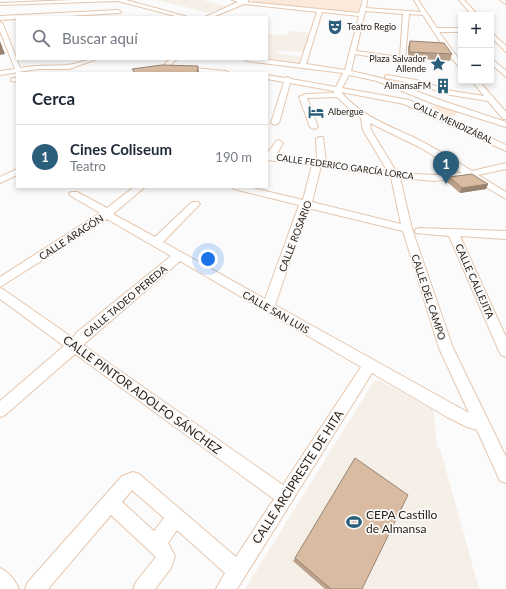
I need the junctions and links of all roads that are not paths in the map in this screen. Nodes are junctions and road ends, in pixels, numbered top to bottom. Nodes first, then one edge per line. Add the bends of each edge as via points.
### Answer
1 (31, 0) edge
2 (88, 0) edge
3 (116, 0) edge
4 (120, 0) edge
5 (123, 0) edge
6 (234, 0) edge
7 (365, 0) edge
8 (416, 0) edge
9 (461, 0) edge
10 (502, 0) edge
11 (245, 1) edge
12 (506, 3) edge
13 (18, 4) junction
14 (0, 5) edge
15 (320, 11) junction
16 (362, 12) junction
17 (472, 12) edge
18 (406, 13) junction
19 (425, 14) junction
20 (118, 15) edge
21 (79, 16) edge
22 (181, 16) edge
23 (210, 16) edge
24 (0, 18) edge
25 (16, 18) edge
26 (0, 24) edge
27 (435, 30) junction
28 (458, 30) edge
29 (494, 37) edge
30 (7, 40) junction
31 (14, 40) dead end
32 (438, 45) edge
33 (445, 45) junction
34 (506, 50) edge
35 (353, 52) junction
36 (451, 54) junction
37 (458, 54) edge
38 (494, 55) edge
39 (506, 55) edge
40 (60, 60) edge
41 (92, 60) edge
42 (173, 60) edge
43 (174, 60) edge
44 (254, 60) edge
45 (458, 62) edge
46 (275, 63) junction
47 (494, 63) edge
48 (55, 64) junction
49 (302, 66) junction
50 (38, 67) junction
51 (75, 68) junction
52 (18, 69) junction
53 (176, 69) junction
54 (0, 70) edge
55 (212, 72) edge
56 (347, 72) junction
57 (0, 74) edge
58 (359, 74) junction
59 (506, 75) edge
60 (269, 77) edge
61 (288, 79) junction
62 (478, 84) edge
63 (338, 92) junction
64 (459, 95) junction
65 (491, 99) junction
66 (437, 102) junction
67 (424, 109) junction
68 (463, 110) junction
69 (365, 117) junction
70 (506, 117) edge
71 (449, 121) junction
72 (275, 123) dead end
73 (506, 125) edge
74 (314, 126) dead end
75 (320, 139) dead end
76 (279, 144) dead end
77 (506, 148) edge
78 (269, 157) edge
79 (320, 163) junction
80 (506, 166) edge
81 (16, 172) edge
82 (470, 174) junction
83 (395, 176) junction
84 (0, 180) edge
85 (139, 188) edge
86 (241, 188) edge
87 (74, 194) dead end
88 (506, 196) edge
89 (195, 204) dead end
90 (304, 204) junction
91 (106, 214) junction
92 (407, 229) junction
93 (420, 231) dead end
94 (453, 233) junction
95 (506, 235) edge
96 (156, 243) junction
97 (179, 256) junction
98 (0, 283) edge
99 (0, 293) edge
100 (268, 308) junction
101 (74, 346) junction
102 (506, 351) edge
103 (370, 365) junction
104 (0, 410) edge
105 (482, 424) junction
106 (506, 475) edge
107 (284, 496) junction
108 (111, 503) junction
109 (176, 517) junction
110 (156, 544) junction
111 (237, 571) junction
112 (0, 577) edge
113 (9, 589) edge
114 (36, 589) edge
115 (143, 589) edge
116 (226, 589) edge

1 - 13 street
2 - 3 street
2 - 13 street
4 - 5 street
5 - 20 street
5 - 22 street
6 - 11 street
7 - 16 street
8 - 19 street
9 - 17 street
10 - 12 street
11 - 15 street
11 - 23 street
13 - 14 street
15 - 16 street
15 - 49 street
16 - 18 street
16 - 35 street
18 - 19 street
18 - 35 street via 408,43 401,58
19 - 27 street
20 - 21 street
24 - 25 street
26 - 30 street
27 - 28 street
27 - 33 street
29 - 34 street
30 - 31 street
30 - 52 street
32 - 33 street
33 - 36 street
35 - 56 street
36 - 37 street
36 - 45 street
38 - 39 street
40 - 48 street
41 - 51 street
42 - 53 street via 160,69
43 - 53 street
44 - 46 street
46 - 49 street
46 - 60 street
47 - 59 street
48 - 50 street
48 - 51 street
48 - 52 street
49 - 56 street
50 - 51 street
50 - 52 street
52 - 54 street
52 - 57 street
53 - 55 street via 185,66
56 - 58 street
56 - 63 street
58 - 64 street via 399,78
58 - 66 street via 384,80
60 - 61 street, CALLE MENDIZÁBAL
61 - 63 street, CALLE MENDIZÁBAL via 328,87
61 - 72 street
62 - 65 street
63 - 67 street, CALLE MENDIZÁBAL via 400,100
63 - 69 street
63 - 74 street via 303,97
64 - 65 street
64 - 68 street
65 - 70 street
66 - 67 street
66 - 68 street
67 - 71 street, CALLE MENDIZÁBAL
68 - 71 street
68 - 73 street
69 - 82 street via 421,144
69 - 83 street, CALLE DEL CAMPO via 366,130
71 - 77 street, CALLE MENDIZÁBAL
75 - 79 street, CALLE ROSARIO
76 - 78 street
78 - 79 street, CALLE FEDERICO GARCÍA LORCA
79 - 83 street, CALLE FEDERICO GARCÍA LORCA
79 - 90 street, CALLE ROSARIO via 308,201
80 - 82 street, CALLE FEDERICO GARCÍA LORCA
81 - 84 street
82 - 83 street, CALLE FEDERICO GARCÍA LORCA via 434,178
82 - 88 street
83 - 92 street, CALLE DEL CAMPO
85 - 91 street, CALLE ARAGÓN
86 - 90 street
87 - 91 street, CALLE SAN LUIS
89 - 96 street
90 - 92 street
90 - 100 street, CALLE ROSARIO
91 - 96 street, CALLE SAN LUIS
91 - 98 street, CALLE ARAGÓN
92 - 105 street, CALLE DEL CAMPO via 446,348
93 - 94 street
94 - 95 street
94 - 102 street, CALLE CALLEJITA
96 - 97 street, CALLE SAN LUIS
97 - 100 street, CALLE SAN LUIS
97 - 101 street, CALLE TADEO PEREDA via 81,337
99 - 101 street, CALLE PINTOR ADOLFO SÁNCHEZ
100 - 103 street, CALLE SAN LUIS
101 - 104 street, CALLE TADEO PEREDA
101 - 107 street, CALLE PINTOR ADOLFO SÁNCHEZ
103 - 105 street, CALLE SAN LUIS via 452,412
103 - 107 street, CALLE ARCIPRESTE DE HITA
105 - 106 street, CALLE DEL CAMPO
107 - 111 street, CALLE ARCIPRESTE DE HITA
108 - 109 street via 128,482 133,480
108 - 110 street
108 - 114 street
109 - 110 street
109 - 111 street
110 - 115 street via 166,556
111 - 116 street, CALLE ARCIPRESTE DE HITA
112 - 113 street

